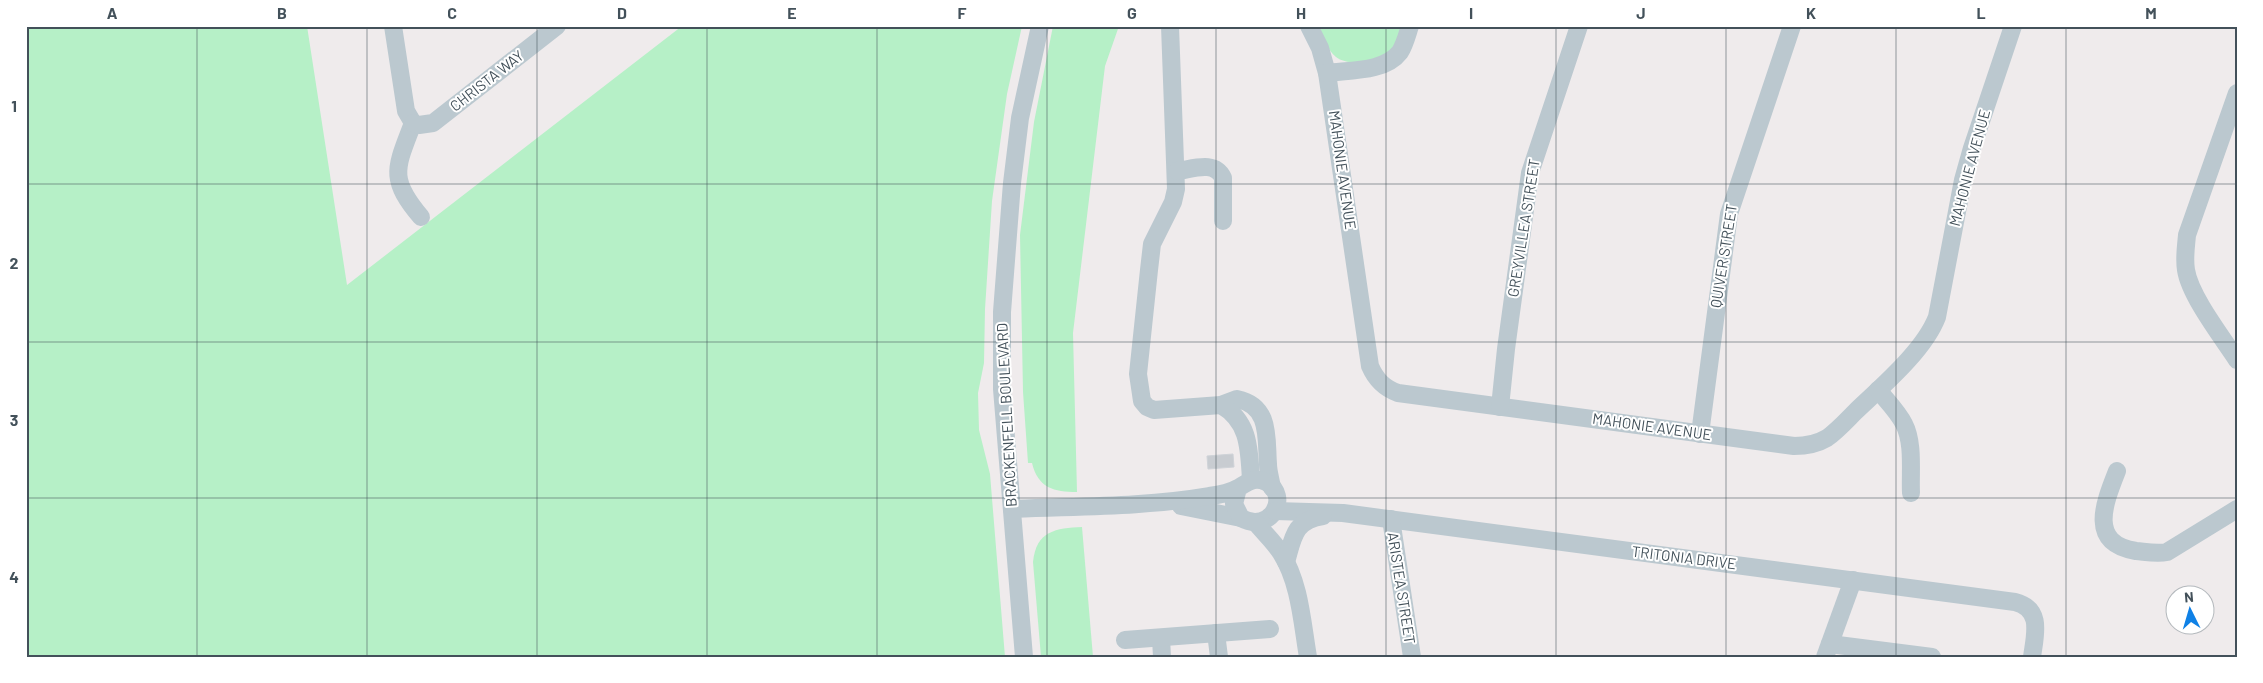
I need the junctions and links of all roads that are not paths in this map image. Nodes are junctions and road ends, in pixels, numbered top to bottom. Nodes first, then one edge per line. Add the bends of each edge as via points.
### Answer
1 (393, 26) edge
2 (557, 26) edge
3 (1040, 26) edge
4 (1170, 26) edge
5 (1309, 26) edge
6 (1410, 26) edge
7 (1579, 26) edge
8 (1792, 26) edge
9 (2013, 26) edge
10 (1327, 73) junction
11 (2237, 92) edge
12 (414, 123) junction
13 (1177, 171) junction
14 (421, 217) dead end
15 (1223, 221) dead end
16 (2237, 360) edge
17 (1878, 390) junction
18 (1221, 405) junction
19 (1500, 407) junction
20 (1700, 434) junction
21 (2118, 471) dead end
22 (1245, 484) junction
23 (1911, 493) dead end
24 (1274, 502) junction
25 (1165, 503) junction
26 (1012, 509) junction
27 (2237, 509) edge
28 (1336, 512) junction
29 (1249, 520) junction
30 (1391, 520) junction
31 (1283, 556) junction
32 (1853, 580) junction
33 (1270, 629) dead end
34 (1216, 633) junction
35 (1161, 638) junction
36 (1125, 640) dead end
37 (1828, 650) edge
38 (1024, 657) edge
39 (1162, 657) edge
40 (1219, 657) edge
41 (1308, 657) edge
42 (1412, 657) edge
43 (1932, 657) edge
44 (2032, 657) edge

1 - 12 street via 406,111
2 - 12 street, CHRISTA WAY via 433,123
3 - 26 street, BRACKENFELL BOULEVARD via 1020,118 1002,312 1002,389
4 - 13 street
5 - 10 street, MAHONIE AVENUE
6 - 10 street via 1401,50 1390,61 1378,66
7 - 19 street, GREYVILLEA STREET via 1530,173
8 - 20 street, QUIVER STREET via 1729,214
9 - 17 street, MAHONIE AVENUE via 1963,180 1937,317 1924,341
10 - 19 street, MAHONIE AVENUE via 1373,372 1382,385 1398,394
11 - 16 street via 2187,235 2185,255 2186,272 2195,294
12 - 14 street via 397,172 405,199
13 - 15 street via 1209,166 1221,172
13 - 18 street via 1174,202 1151,253 1138,374 1141,397 1147,407 1154,410
17 - 20 street, MAHONIE AVENUE via 1834,432 1806,446
17 - 23 street via 1907,429
18 - 22 street via 1235,415 1244,429 1248,444
18 - 24 street via 1241,400 1252,405 1263,417
19 - 20 street, MAHONIE AVENUE
21 - 27 street via 2108,495 2104,525 2108,537 2122,548 2157,554 2167,552
22 - 24 street via 1266,483
22 - 25 street via 1219,494
22 - 29 street via 1234,504 1236,511
24 - 28 street, TRITONIA DRIVE
24 - 29 street via 1265,521
24 - 31 street
25 - 26 street
25 - 29 street
26 - 38 street, BRACKENFELL BOULEVARD
28 - 30 street, TRITONIA DRIVE
28 - 31 street via 1301,524
29 - 31 street
30 - 32 street, TRITONIA DRIVE
30 - 42 street, ARISTEA STREET
31 - 41 street via 1297,592
32 - 37 street
32 - 44 street, TRITONIA DRIVE via 2026,606 2034,614 2036,625
33 - 34 street
34 - 35 street
34 - 40 street
35 - 36 street
35 - 39 street
37 - 43 street

